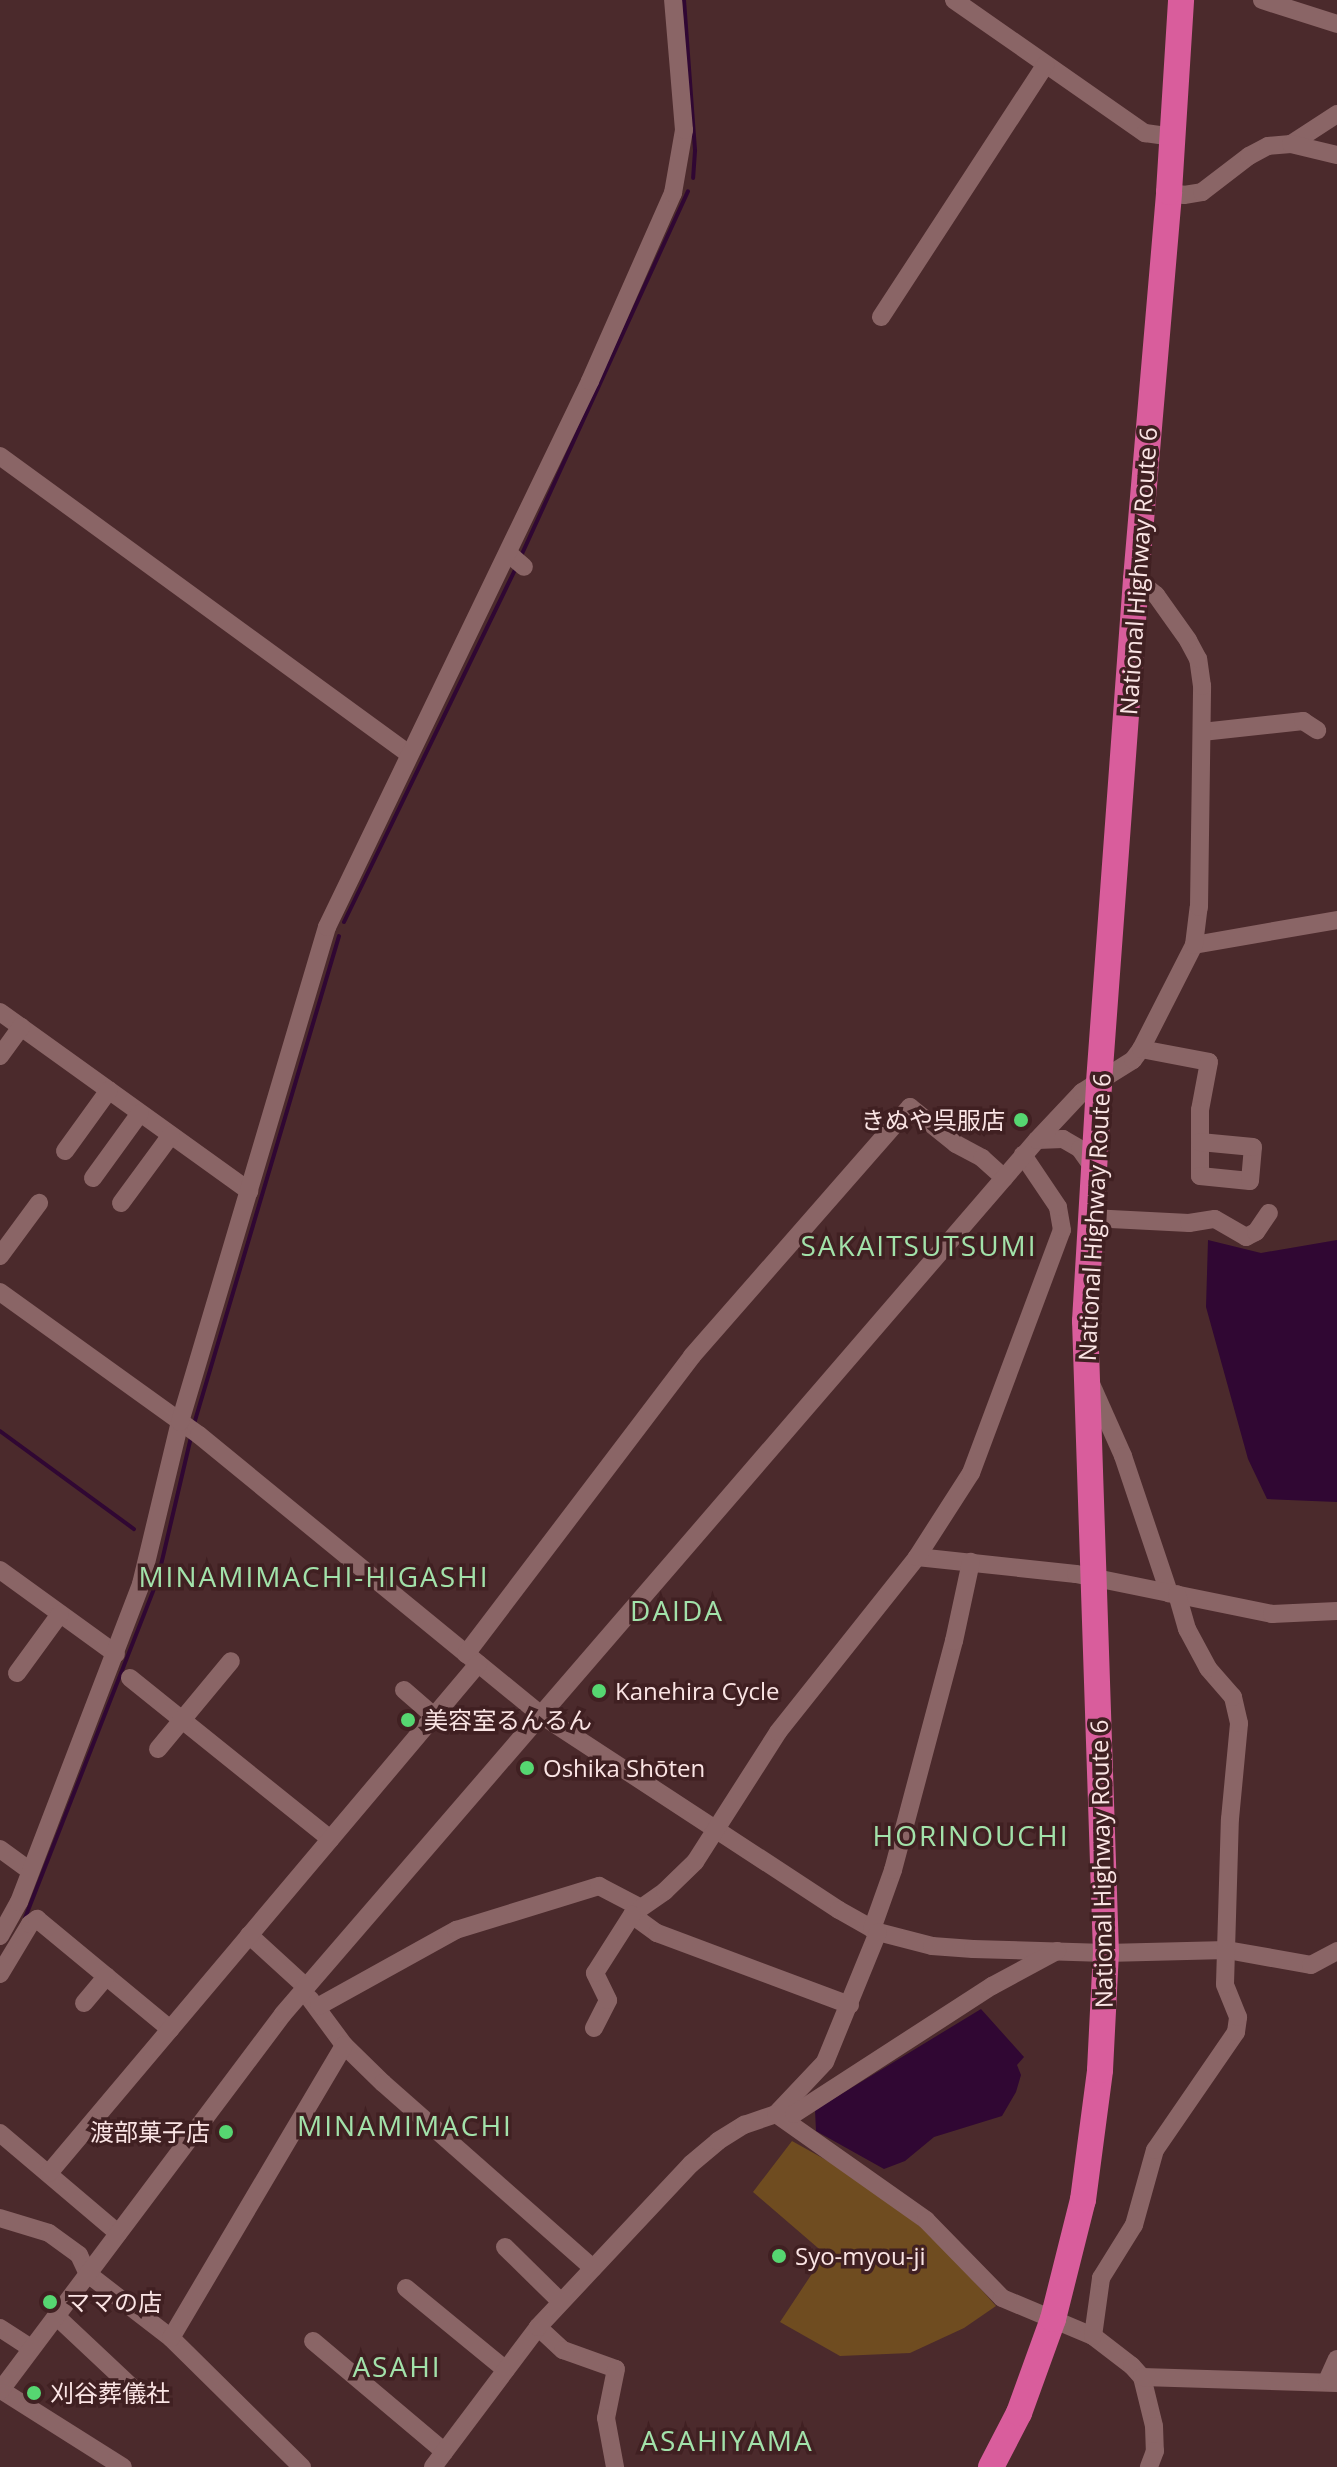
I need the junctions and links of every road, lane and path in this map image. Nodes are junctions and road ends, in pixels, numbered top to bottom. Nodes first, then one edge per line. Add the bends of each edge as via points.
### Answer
1 (673, 0) edge
2 (954, 0) edge
3 (1181, 0) edge
4 (1262, 0) edge
5 (1337, 24) edge
6 (1045, 65) junction
7 (1337, 114) edge
8 (1172, 137) junction
9 (1291, 144) junction
10 (1337, 155) edge
11 (1169, 192) junction
12 (881, 317) dead end
13 (0, 456) edge
14 (508, 553) junction
15 (524, 567) dead end
16 (1136, 579) junction
17 (1317, 730) dead end
18 (1202, 732) junction
19 (409, 754) junction
20 (1337, 920) edge
21 (1194, 945) junction
22 (0, 1012) edge
23 (21, 1027) junction
24 (1141, 1049) junction
25 (0, 1056) edge
26 (1099, 1082) junction
27 (109, 1090) junction
28 (140, 1113) junction
29 (171, 1135) junction
30 (1037, 1140) junction
31 (1200, 1142) dead end
32 (65, 1151) dead end
33 (1023, 1155) junction
34 (1094, 1169) junction
35 (93, 1178) dead end
36 (1004, 1178) junction
37 (249, 1191) junction
38 (39, 1203) dead end
39 (121, 1203) dead end
40 (1269, 1213) dead end
41 (1091, 1218) junction
42 (0, 1256) edge
43 (1, 1292) edge
44 (1087, 1374) junction
45 (180, 1422) junction
46 (917, 1557) junction
47 (971, 1562) junction
48 (0, 1570) edge
49 (1095, 1577) junction
50 (1173, 1593) junction
51 (1337, 1611) edge
52 (60, 1614) junction
53 (116, 1654) junction
54 (472, 1659) junction
55 (231, 1661) dead end
56 (17, 1673) dead end
57 (130, 1678) dead end
58 (404, 1690) dead end
59 (541, 1715) junction
60 (434, 1716) junction
61 (183, 1721) junction
62 (158, 1749) dead end
63 (717, 1829) junction
64 (330, 1839) junction
65 (0, 1849) edge
66 (30, 1871) junction
67 (636, 1912) junction
68 (875, 1930) junction
69 (249, 1935) junction
70 (0, 1936) edge
71 (1059, 1950) junction
72 (1227, 1950) junction
73 (1337, 1951) edge
74 (1106, 1953) junction
75 (0, 1974) edge
76 (107, 1976) junction
77 (304, 1990) junction
78 (84, 2003) dead end
79 (850, 2005) junction
80 (319, 2006) junction
81 (594, 2028) dead end
82 (170, 2029) junction
83 (344, 2045) junction
84 (776, 2114) junction
85 (0, 2133) edge
86 (49, 2173) junction
87 (0, 2218) edge
88 (118, 2233) junction
89 (505, 2247) dead end
90 (593, 2268) junction
91 (88, 2274) junction
92 (406, 2288) dead end
93 (561, 2302) junction
94 (56, 2316) junction
95 (1053, 2319) junction
96 (538, 2327) junction
97 (0, 2328) edge
98 (1093, 2336) junction
99 (171, 2338) junction
100 (313, 2341) dead end
101 (31, 2348) junction
102 (1337, 2359) edge
103 (506, 2370) junction
104 (1142, 2377) junction
105 (1332, 2382) edge
106 (0, 2390) edge
107 (137, 2392) dead end
108 (439, 2459) edge
109 (123, 2467) edge
110 (302, 2467) edge
111 (615, 2467) edge
112 (991, 2467) edge
113 (1149, 2467) edge

1 - 14 street via 684,130 673,193
2 - 6 street
3 - 8 highway, National Highway Route 6
4 - 5 street
6 - 8 street via 1145,133
6 - 12 street
7 - 9 street
8 - 11 highway, National Highway Route 6
9 - 10 street
9 - 11 street via 1268,146 1249,156 1202,192
11 - 16 highway, National Highway Route 6
13 - 19 street
14 - 15 street
14 - 19 street
16 - 18 street via 1169,611 1198,659
16 - 26 highway, National Highway Route 6
17 - 18 street via 1303,721
18 - 21 street
19 - 37 street via 327,927
20 - 21 street
21 - 24 street
22 - 23 street
23 - 25 street
23 - 27 street
24 - 26 street
24 - 31 street via 1209,1062
26 - 30 street via 1082,1092
26 - 34 highway, National Highway Route 6
27 - 28 street
27 - 32 street
28 - 29 street
28 - 35 street
29 - 37 street
29 - 39 street
30 - 33 street
30 - 34 street via 1063,1139 1080,1149
33 - 36 street
33 - 46 street via 1058,1207 1062,1230 971,1473
34 - 41 highway, National Highway Route 6
36 - 54 street via 910,1107 692,1356
36 - 59 street
37 - 45 street
38 - 42 street
40 - 41 street via 1246,1237 1215,1219 1189,1223
41 - 44 highway, National Highway Route 6
43 - 45 street
44 - 49 highway, National Highway Route 6
44 - 50 street
45 - 53 street via 141,1584
45 - 54 street
46 - 47 street
46 - 63 street via 778,1732
47 - 49 street
47 - 68 street
48 - 52 street
49 - 50 street
49 - 74 highway, National Highway Route 6
50 - 51 street via 1272,1614
50 - 72 street via 1208,1668 1233,1697 1239,1723
52 - 53 street
52 - 56 street
53 - 66 street
54 - 59 street
54 - 60 street
55 - 61 street
57 - 61 street
58 - 60 street
59 - 63 street
59 - 77 street
60 - 64 street
61 - 62 street
61 - 64 street
63 - 67 street via 695,1862
63 - 68 street
64 - 69 street
65 - 66 street
66 - 70 street
67 - 79 street via 657,1933 688,1947
67 - 80 street via 599,1886 456,1930
67 - 81 street via 595,1973 608,2000
68 - 71 street via 932,1946
68 - 79 street
69 - 77 street
69 - 82 street
71 - 74 street
71 - 84 street via 992,1986 794,2114
72 - 73 street via 1311,1965
72 - 74 street
72 - 98 street via 1225,1984 1238,2017 1236,2032 1155,2150 1134,2225 1101,2278
74 - 95 highway, National Highway Route 6 via 1100,2070 1083,2200
75 - 76 street via 37,1919
76 - 78 street
76 - 82 street
77 - 80 street
77 - 88 street
79 - 84 street via 825,2062
80 - 83 street
82 - 86 street
83 - 90 street
83 - 99 street
84 - 90 street via 718,2141
84 - 95 street via 926,2220 1002,2298
85 - 86 street
86 - 88 street
87 - 91 street via 49,2233 79,2255
88 - 91 street
89 - 93 street
90 - 93 street
91 - 94 street
91 - 99 street
92 - 103 street
93 - 96 street
94 - 101 street
94 - 107 street
95 - 98 street
95 - 112 highway, National Highway Route 6 via 1019,2413
96 - 103 street
96 - 111 street via 563,2350 616,2369 606,2418
97 - 101 street
98 - 104 street
99 - 110 street
100 - 108 street
101 - 106 street
102 - 105 street
103 - 108 street
104 - 105 street
104 - 113 street via 1154,2426 1155,2451
106 - 109 street

